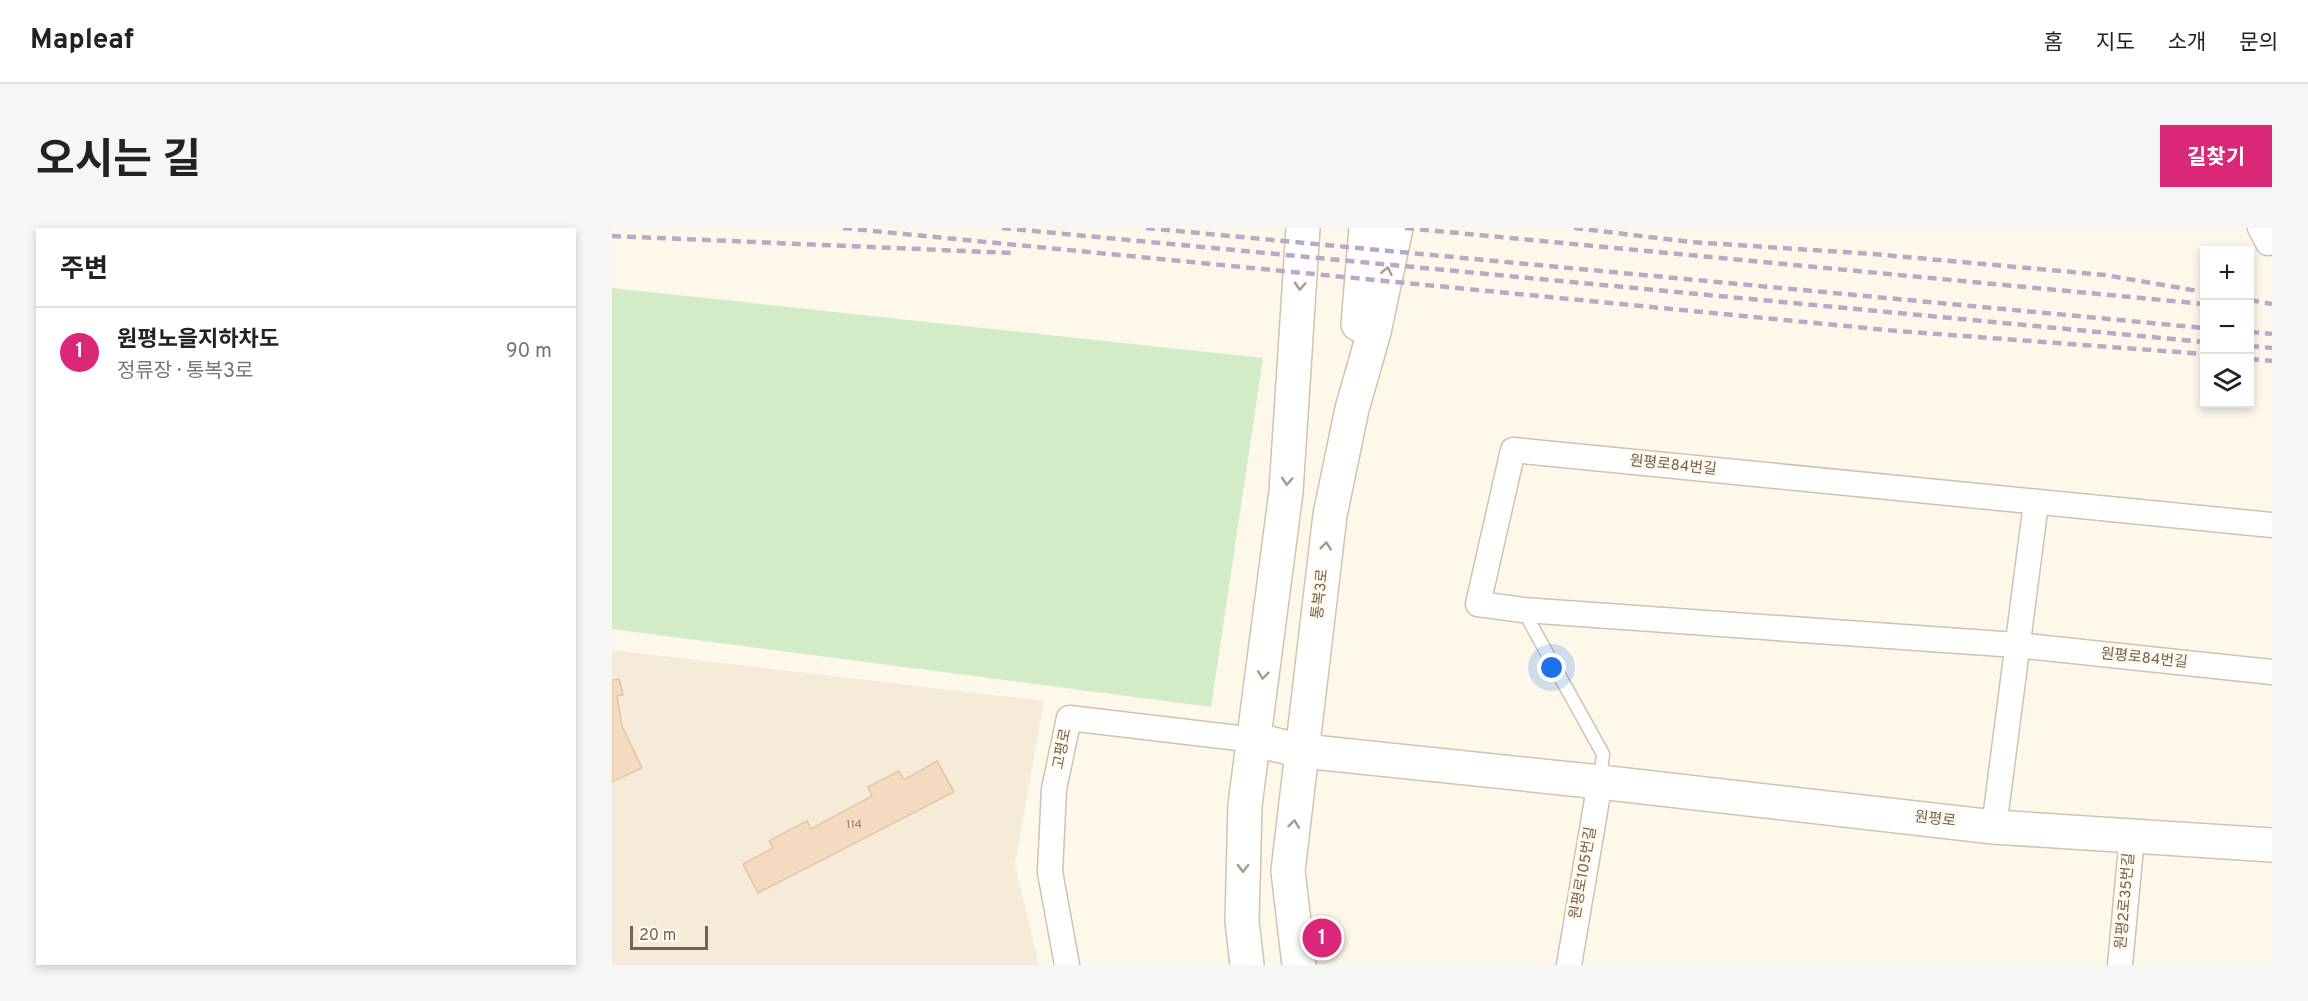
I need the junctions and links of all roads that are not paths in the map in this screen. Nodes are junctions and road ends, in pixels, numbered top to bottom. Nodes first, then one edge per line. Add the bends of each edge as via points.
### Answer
1 (1303, 228) edge
2 (1366, 228) edge
3 (1396, 228) edge
4 (1352, 410) junction
5 (2036, 503) junction
6 (2272, 525) edge
7 (1523, 610) junction
8 (2016, 645) junction
9 (2272, 672) edge
10 (1255, 740) junction
11 (1304, 751) junction
12 (1600, 782) junction
13 (1994, 827) junction
14 (2132, 836) junction
15 (2272, 845) edge
16 (1067, 965) edge
17 (1247, 965) edge
18 (1299, 965) edge
19 (1569, 965) edge
20 (2120, 965) edge

1 -> 10 street via 1286,492
2 - 4 street
4 -> 3 street, 통복3로 via 1374,332
11 -> 4 street, 통복3로 via 1330,515
5 - 6 street, 원평로84번길
5 - 7 street, 원평로84번길 via 1513,450 1478,604
5 - 8 street
7 - 8 street, 원평로84번길
7 - 12 lane via 1603,754
8 - 9 street, 원평로84번길
8 - 13 street
10 - 11 street, 원평로
10 - 16 street, 고평로 via 1069,718 1054,789 1050,872
10 -> 17 street via 1245,805 1242,921
11 - 12 street, 원평로
18 -> 11 street, 통복3로 via 1288,871
12 - 13 street, 원평로
12 - 19 street, 원평로105번길
13 - 14 street, 원평로
14 - 15 street, 원평로
14 - 20 street, 원평2로35번길

